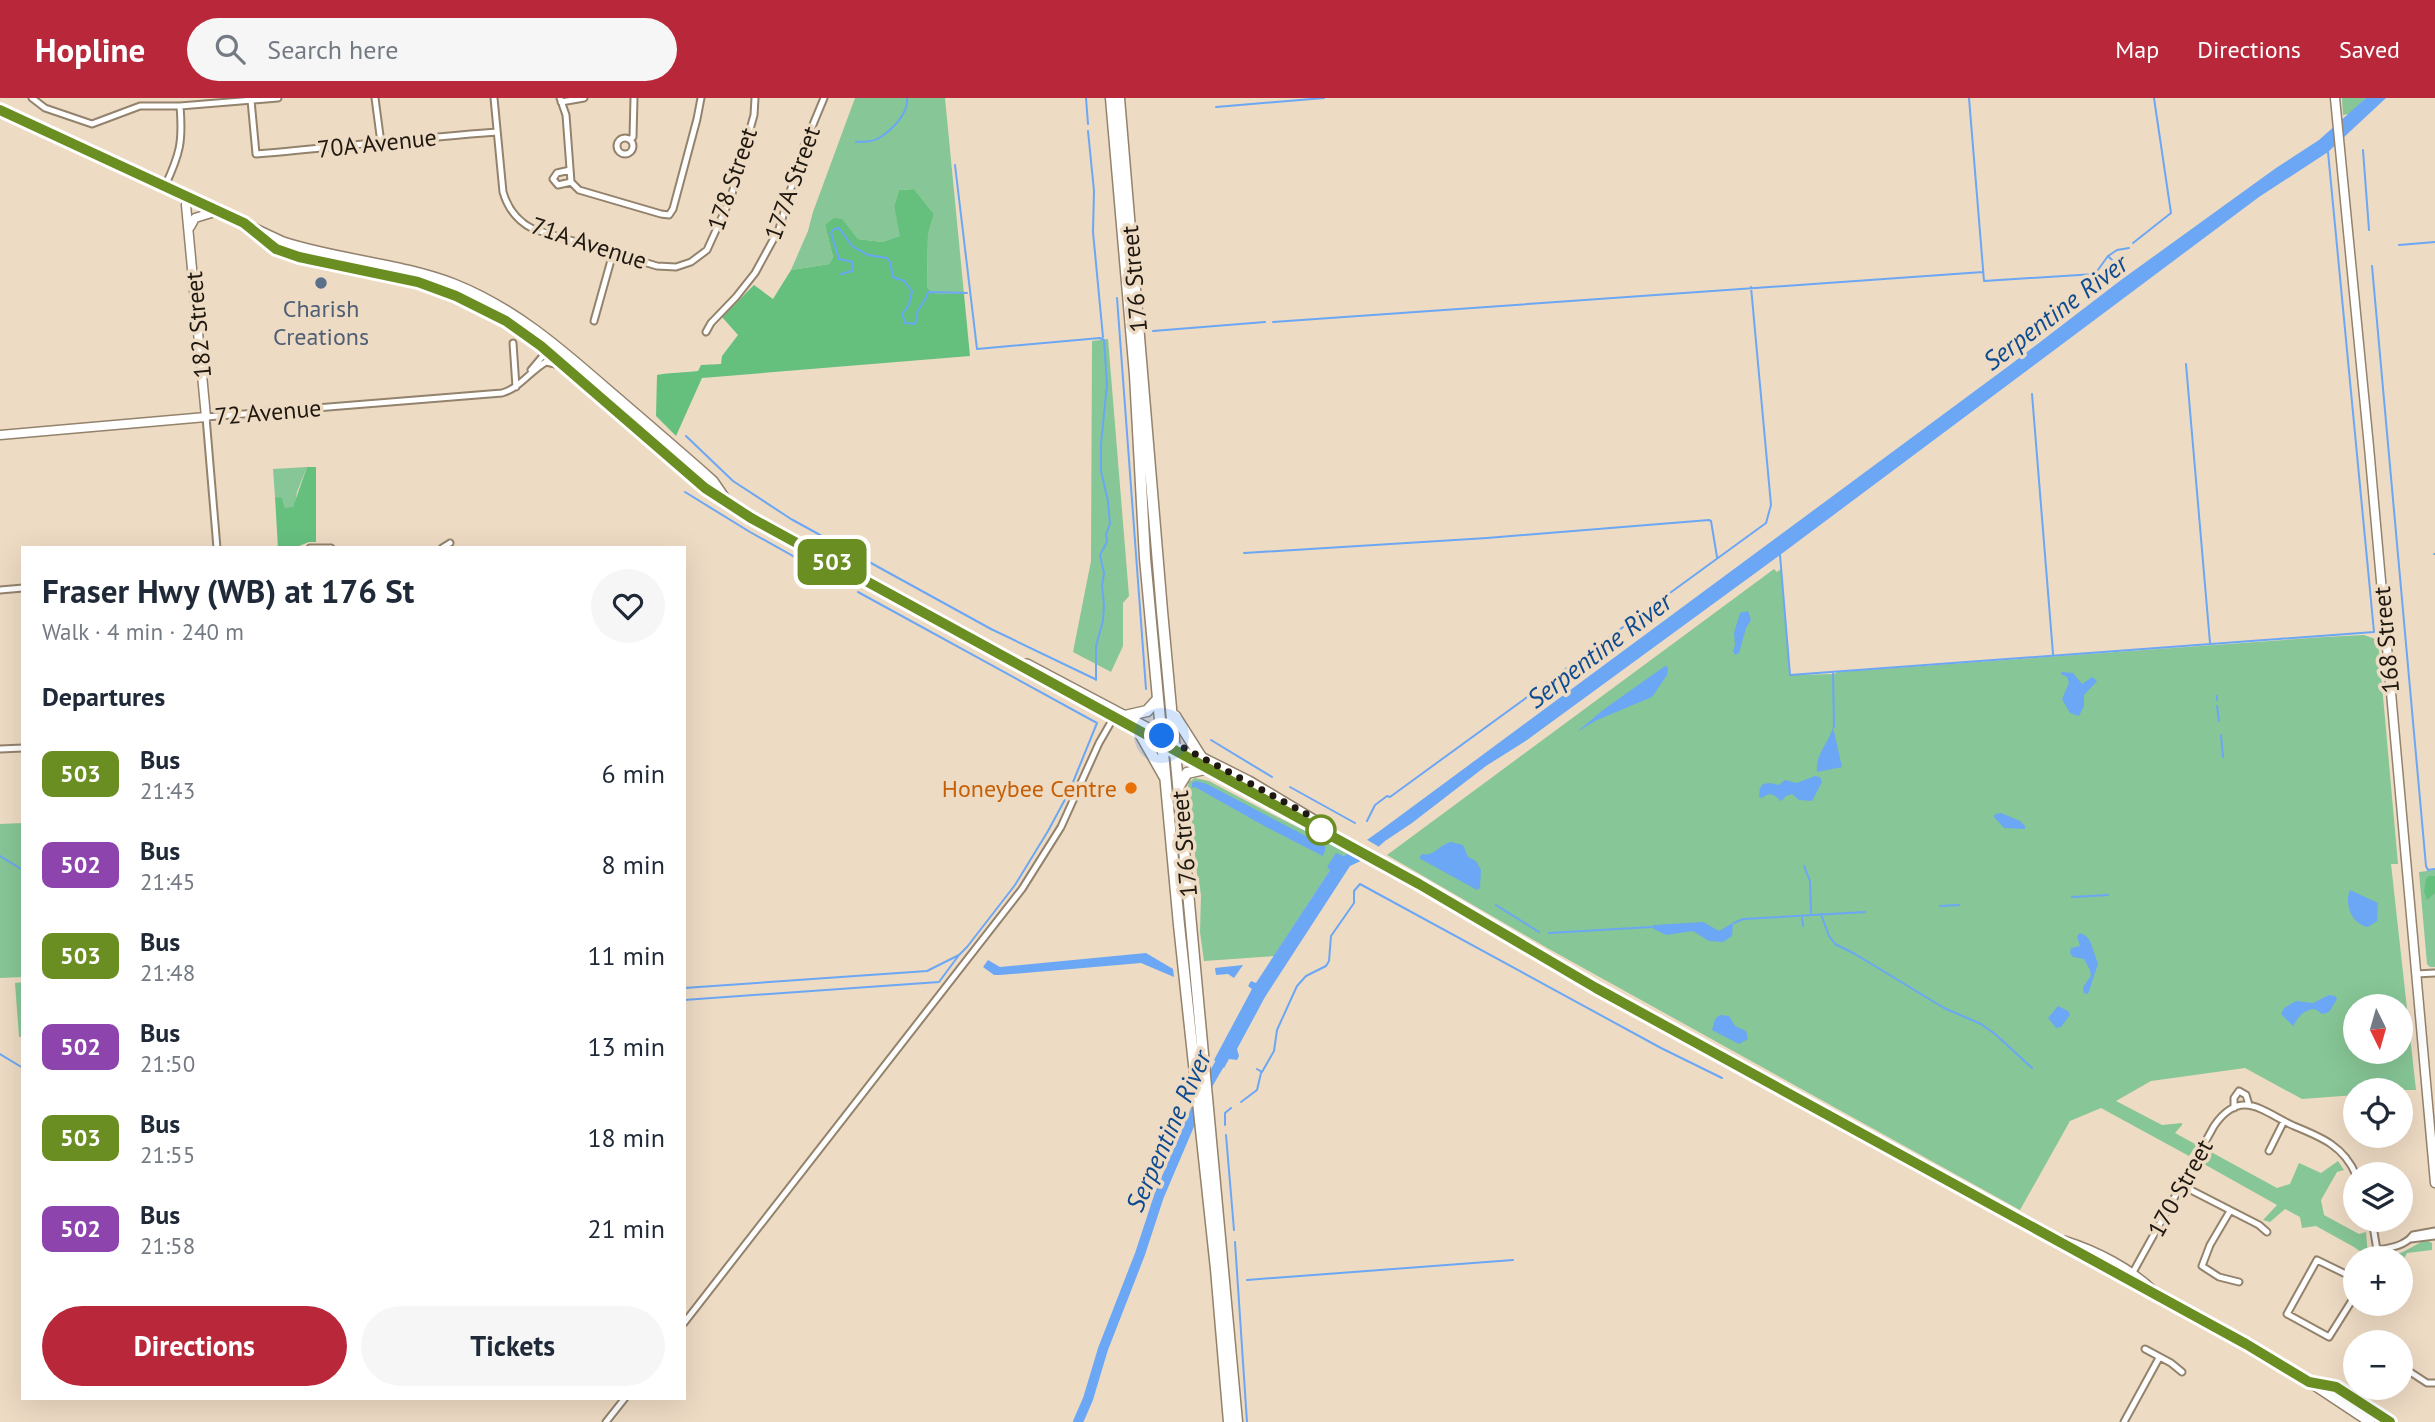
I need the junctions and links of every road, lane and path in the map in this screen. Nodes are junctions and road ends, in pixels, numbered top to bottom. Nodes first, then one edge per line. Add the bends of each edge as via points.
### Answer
1 (32, 98) edge
2 (278, 98) edge
3 (375, 98) edge
4 (494, 98) edge
5 (584, 98) edge
6 (634, 98) edge
7 (701, 98) edge
8 (755, 98) edge
9 (824, 98) edge
10 (1111, 98) edge
11 (1119, 98) edge
12 (2335, 98) edge
13 (251, 100) junction
14 (561, 100) edge
15 (180, 106) junction
16 (0, 110) edge
17 (497, 132) junction
18 (630, 140) dead end
19 (381, 143) junction
20 (570, 170) junction
21 (571, 182) junction
22 (165, 186) junction
23 (186, 205) dead end
24 (218, 211) junction
25 (190, 227) junction
26 (613, 253) junction
27 (700, 256) joint
28 (594, 321) dead end
29 (706, 332) dead end
30 (513, 343) dead end
31 (550, 347) junction
32 (564, 367) junction
33 (530, 373) junction
34 (516, 387) junction
35 (206, 417) junction
36 (0, 435) edge
37 (735, 508) junction
38 (450, 544) dead end
39 (218, 546) edge
40 (446, 546) edge
41 (21, 588) edge
42 (0, 590) edge
43 (1045, 676) junction
44 (1158, 699) junction
45 (1172, 711) junction
46 (1125, 716) junction
47 (1114, 717) junction
48 (1138, 730) junction
49 (1162, 739) junction
50 (1175, 747) junction
51 (21, 748) edge
52 (0, 749) edge
53 (1201, 757) junction
54 (1209, 768) junction
55 (1166, 781) junction
56 (1179, 786) junction
57 (1351, 847) junction
58 (2435, 973) edge
59 (2416, 974) junction
60 (2249, 1105) junction
61 (2234, 1108) junction
62 (2284, 1121) junction
63 (2269, 1151) dead end
64 (2350, 1162) edge
65 (2435, 1181) edge
66 (2181, 1185) junction
67 (2230, 1211) junction
68 (2435, 1231) edge
69 (2267, 1232) dead end
70 (2043, 1234) junction
71 (2435, 1236) edge
72 (2412, 1239) junction
73 (2397, 1246) edge
74 (2083, 1257) junction
75 (2109, 1262) junction
76 (2343, 1273) edge
77 (2132, 1274) junction
78 (2239, 1282) dead end
79 (2163, 1300) junction
80 (2343, 1315) edge
81 (686, 1320) edge
82 (2145, 1349) dead end
83 (2159, 1358) junction
84 (2182, 1372) dead end
85 (2413, 1374) edge
86 (2309, 1382) junction
87 (2435, 1383) edge
88 (623, 1400) edge
89 (2126, 1421) edge
90 (606, 1422) edge
91 (1229, 1422) edge
92 (1237, 1422) edge
93 (2370, 1422) edge
94 (2390, 1422) edge

1 - 15 street via 45,108 92,124 140,106
2 - 13 street
3 - 19 street
4 - 17 street, 71A Avenue
5 - 14 street
6 - 18 street
7 - 21 street via 669,215 579,190
8 - 27 street, 178 Street via 731,197
9 - 29 street, 177A Street via 802,150 779,229 755,273
10 - 44 highway, 176 Street
11 - 45 highway, 176 Street
12 - 59 main road, 168 Street
13 - 15 street
13 - 19 street, 70A Avenue via 256,154
14 - 20 street
15 - 22 street via 181,147
16 - 22 main road
17 - 19 street, 70A Avenue
17 - 26 street, 71A Avenue via 508,205 524,225
20 - 21 street
20 - 21 street via 553,179 558,185
22 - 24 main road
23 - 25 main road, 182 Street
24 - 25 main road via 195,218
24 - 31 main road via 299,247 452,284 521,318
25 - 35 main road, 182 Street
26 - 27 street, 71A Avenue via 668,267
26 - 28 street
30 - 34 street
31 - 32 main road
31 - 33 street
31 - 37 main road via 713,481
32 - 33 street via 546,362
32 - 37 main road via 705,488
33 - 34 street
34 - 35 street, 72 Avenue via 502,393
35 - 36 main road, 72 Avenue
35 - 39 street, 182 Street
37 - 43 main road
38 - 40 street
41 - 42 street
43 - 46 main road
43 - 47 main road
43 - 49 main road
44 - 46 highway via 1147,711
44 - 49 highway, 176 Street
45 - 50 highway, 176 Street
45 - 53 highway
46 - 49 main road
47 - 48 main road
47 - 81 street via 1065,819 1022,890
48 - 49 main road
48 - 55 highway
49 - 50 main road
49 - 55 highway, 176 Street
50 - 53 main road
50 - 54 main road
50 - 56 highway, 176 Street
51 - 52 street
53 - 57 main road via 1305,813
54 - 56 highway via 1187,773
54 - 57 main road
55 - 91 highway, 176 Street
56 - 92 highway, 176 Street
57 - 70 main road
58 - 59 street
59 - 65 main road, 168 Street
60 - 61 street
60 - 61 street via 2239,1091
60 - 62 street
61 - 66 street, 170 Street via 2214,1126
62 - 63 street
62 - 64 street via 2331,1143
66 - 67 street
66 - 77 street, 170 Street
67 - 69 street
67 - 78 street via 2202,1266
68 - 72 street
70 - 74 main road
70 - 75 main road
71 - 72 street
72 - 73 street
74 - 75 main road
74 - 79 main road
75 - 77 main road
76 - 80 street via 2317,1260 2287,1314 2329,1337
77 - 79 main road
79 - 86 main road
82 - 83 street
83 - 84 street
83 - 89 street
85 - 87 street
86 - 93 main road
86 - 94 main road via 2336,1387
88 - 90 street

